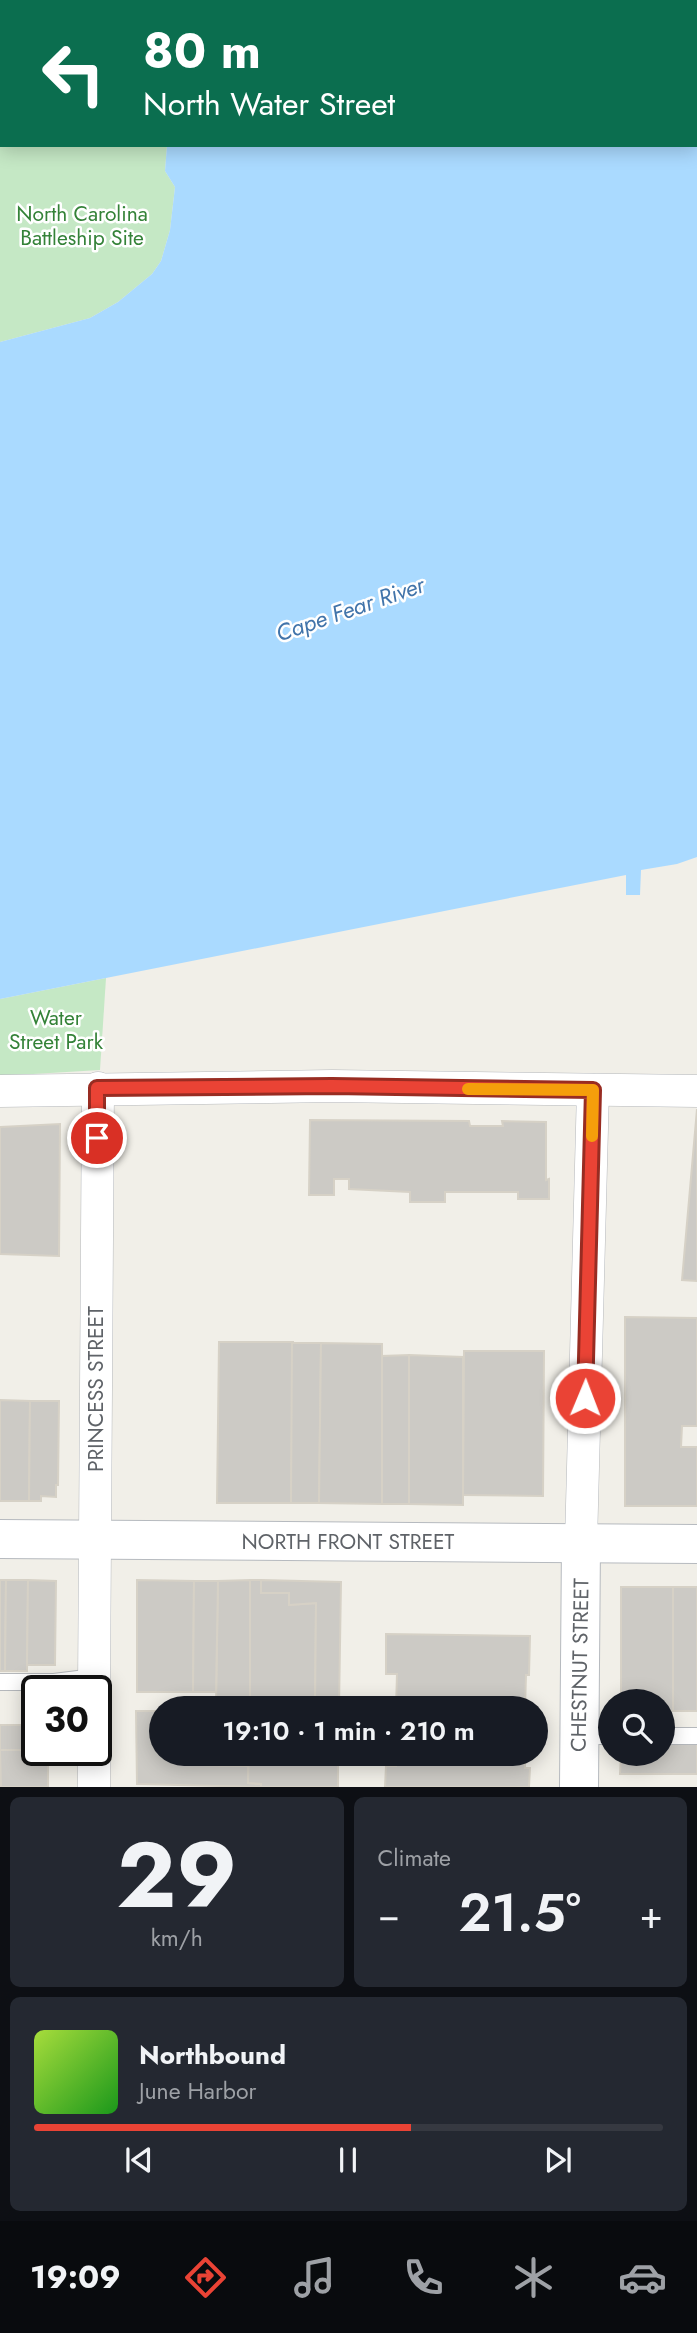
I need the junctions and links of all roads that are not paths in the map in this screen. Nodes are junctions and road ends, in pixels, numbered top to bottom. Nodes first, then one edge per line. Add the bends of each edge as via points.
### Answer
1 (97, 1088) junction
2 (593, 1090) junction
3 (0, 1091) edge
4 (697, 1091) edge
5 (0, 1539) edge
6 (95, 1540) junction
7 (582, 1543) junction
8 (697, 1544) edge
9 (94, 1675) edge
10 (0, 1682) edge
11 (21, 1682) edge
12 (595, 1736) edge
13 (675, 1736) edge
14 (697, 1736) edge
15 (94, 1766) edge
16 (94, 1787) edge
17 (579, 1787) edge

1 - 2 street
1 - 3 street
1 - 6 street, PRINCESS STREET
2 - 4 street
2 - 7 street
5 - 6 main road, NORTH FRONT STREET
6 - 7 main road, NORTH FRONT STREET
6 - 9 street, PRINCESS STREET
7 - 8 main road, NORTH FRONT STREET
7 - 12 main road, CHESTNUT STREET
10 - 11 lane
12 - 17 main road, CHESTNUT STREET
13 - 14 lane
15 - 16 street

